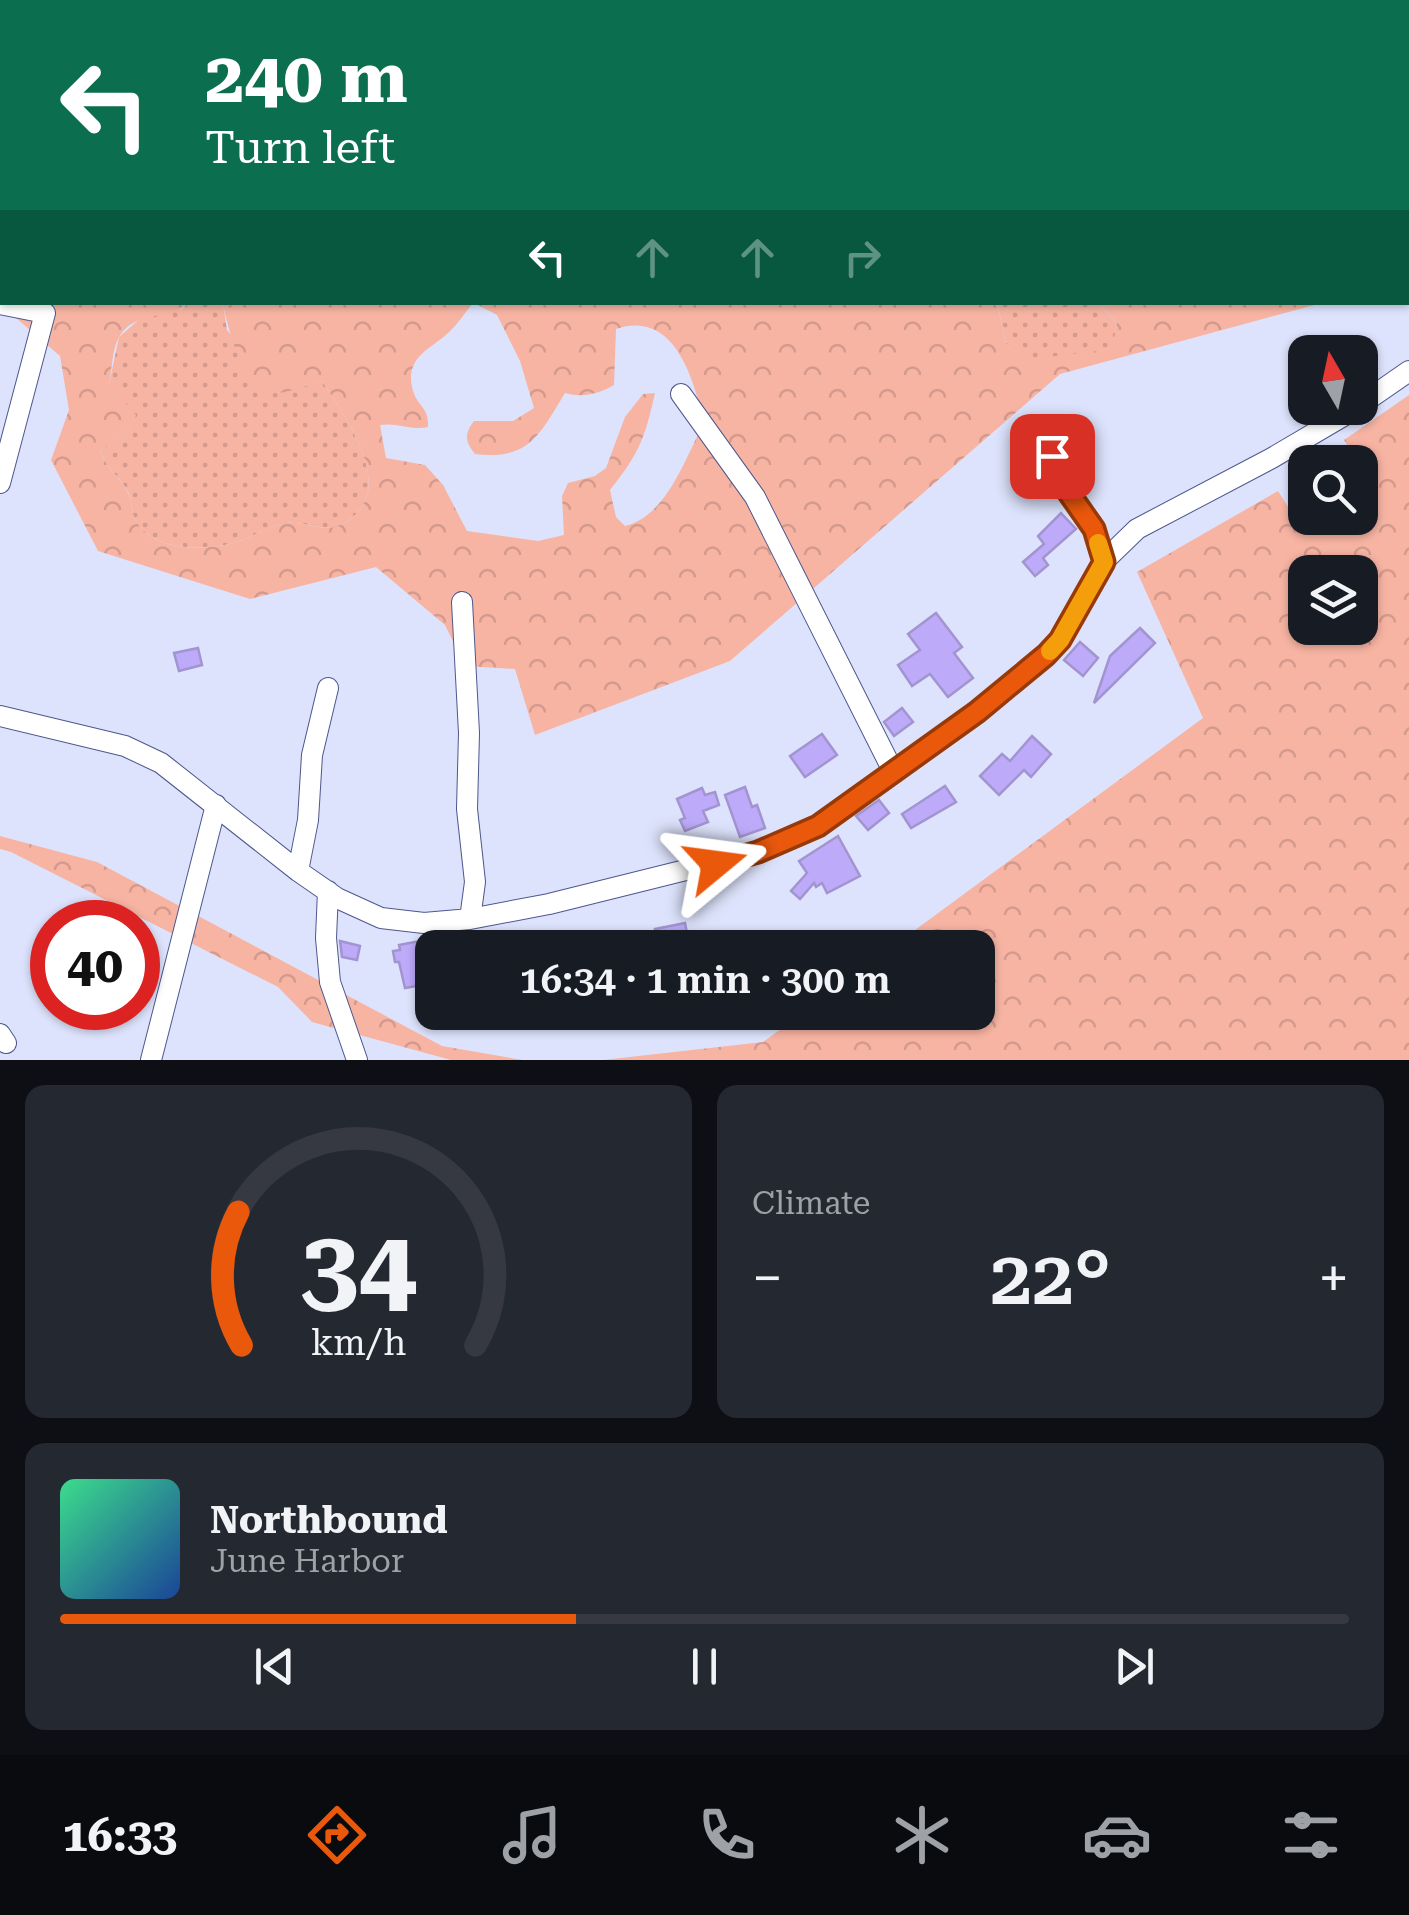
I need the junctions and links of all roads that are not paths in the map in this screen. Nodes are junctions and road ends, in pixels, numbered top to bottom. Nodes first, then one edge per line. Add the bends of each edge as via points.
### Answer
1 (5, 305) edge
2 (1409, 372) edge
3 (1378, 393) edge
4 (681, 394) dead end
5 (1327, 425) edge
6 (1052, 456) dead end
7 (0, 483) edge
8 (1104, 562) junction
9 (462, 602) dead end
10 (328, 688) dead end
11 (0, 716) edge
12 (894, 773) junction
13 (216, 805) junction
14 (298, 871) junction
15 (328, 892) junction
16 (470, 919) junction
17 (152, 1060) edge
18 (357, 1060) edge

1 - 7 street via 45,313
2 - 3 street
4 - 12 street via 755,497
5 - 8 street via 1137,529
6 - 8 street via 1050,466 1094,529
8 - 12 street via 1046,655
9 - 16 street via 475,882
10 - 14 street
11 - 13 street via 126,746
12 - 16 street via 818,826 758,852
13 - 14 street
13 - 17 street
14 - 15 street
15 - 16 street via 380,918
15 - 18 street via 330,982

